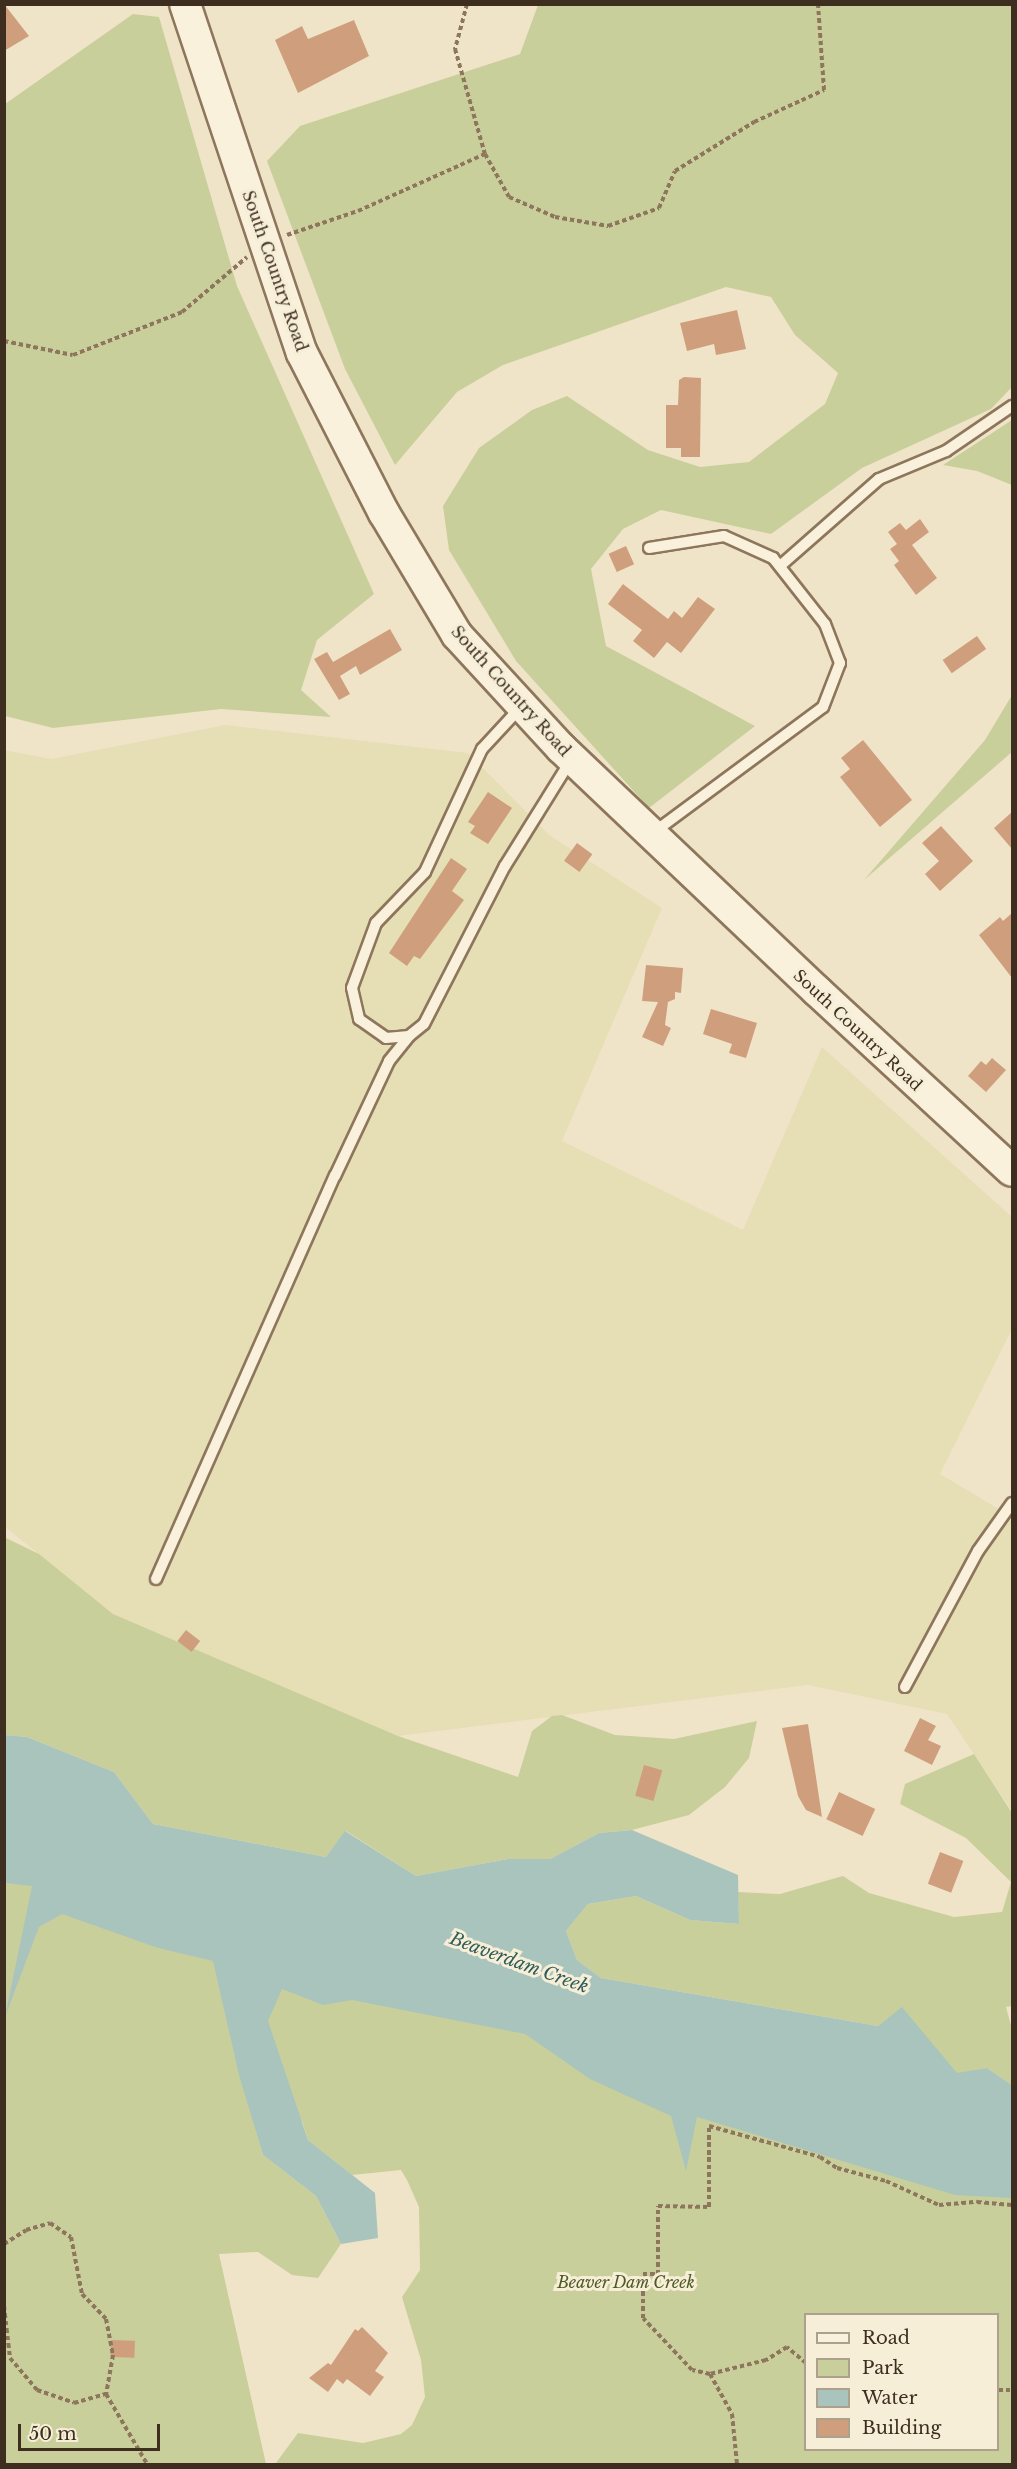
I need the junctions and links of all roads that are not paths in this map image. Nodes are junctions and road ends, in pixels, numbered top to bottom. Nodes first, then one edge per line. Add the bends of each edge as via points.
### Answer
1 (185, 4) edge
2 (1012, 406) edge
3 (649, 548) dead end
4 (780, 566) junction
5 (522, 706) junction
6 (572, 758) junction
7 (651, 834) junction
8 (409, 1036) junction
9 (1012, 1171) edge
10 (1012, 1503) edge
11 (156, 1579) dead end
12 (905, 1687) dead end

1 - 5 main road, South Country Road via 302,353 384,513 457,635
2 - 4 lane via 946,451 879,479
3 - 4 lane via 724,536 773,558
4 - 7 lane via 825,624 840,663 824,707
5 - 6 main road, South Country Road
5 - 8 lane via 482,749 425,872 376,923 352,988 359,1019 386,1038
6 - 7 main road, South Country Road
6 - 8 lane via 505,866 424,1024
7 - 9 main road, South Country Road
8 - 11 lane via 389,1061 340,1165
10 - 12 lane via 962,1579

